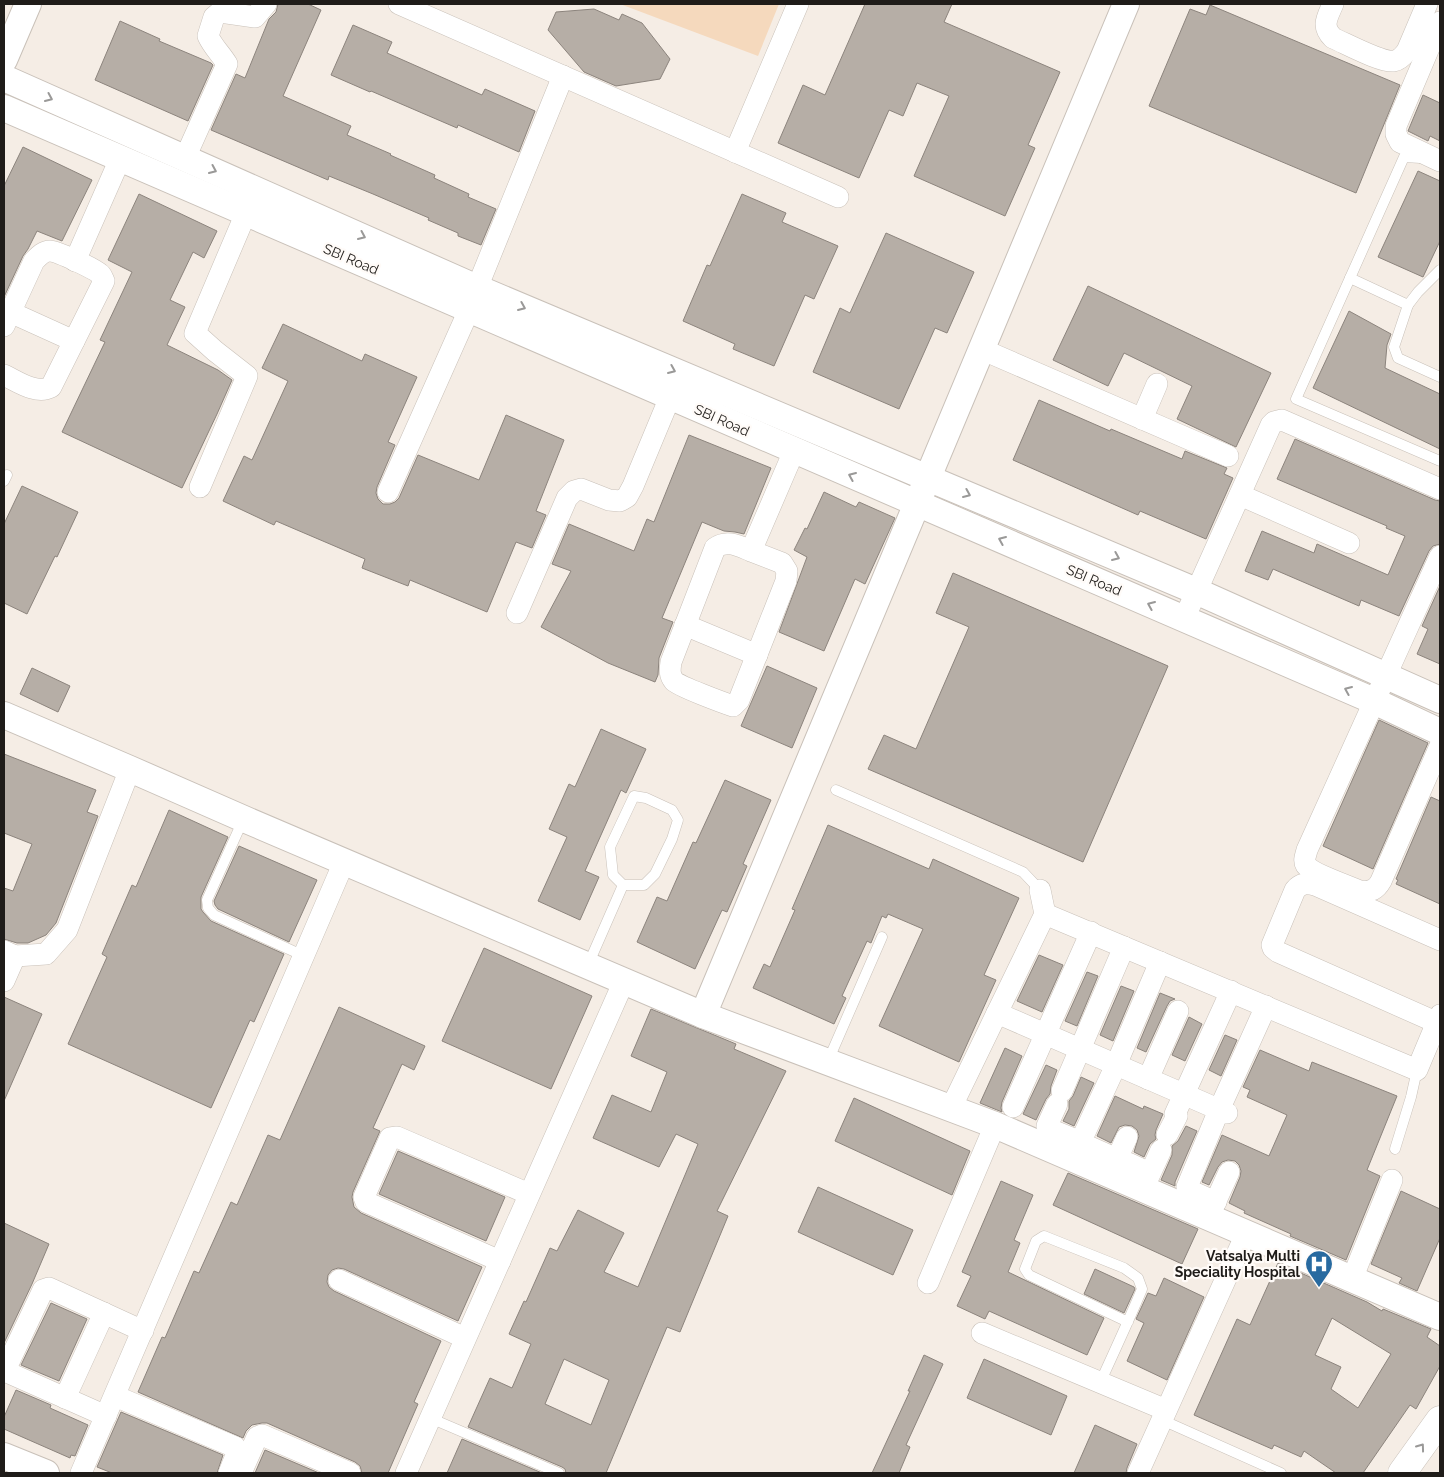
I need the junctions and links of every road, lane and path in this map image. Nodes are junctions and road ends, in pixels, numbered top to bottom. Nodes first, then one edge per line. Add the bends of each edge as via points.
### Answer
1 (28, 4) edge
2 (266, 4) edge
3 (399, 4) edge
4 (798, 4) edge
5 (1126, 4) edge
6 (1333, 4) edge
7 (1427, 4) edge
8 (1440, 22) edge
9 (4, 60) edge
10 (563, 76) junction
11 (4, 78) edge
12 (4, 108) edge
13 (735, 152) junction
14 (185, 158) junction
15 (120, 159) junction
16 (1440, 161) edge
17 (1440, 166) edge
18 (838, 197) dead end
19 (246, 213) junction
20 (75, 261) junction
21 (1440, 270) edge
22 (1350, 278) junction
23 (473, 299) junction
24 (1408, 305) junction
25 (7, 319) edge
26 (74, 341) junction
27 (981, 349) junction
28 (4, 375) edge
29 (1440, 377) edge
30 (1157, 384) dead end
31 (670, 397) junction
32 (1142, 419) junction
33 (794, 451) junction
34 (1228, 456) dead end
35 (1440, 461) edge
36 (928, 478) junction
37 (200, 487) dead end
38 (1440, 489) edge
39 (388, 492) dead end
40 (1240, 495) junction
41 (916, 503) junction
42 (1350, 542) dead end
43 (751, 551) junction
44 (1440, 556) edge
45 (1196, 591) junction
46 (517, 613) dead end
47 (1184, 619) junction
48 (685, 626) junction
49 (757, 655) junction
50 (1385, 675) junction
51 (1440, 700) edge
52 (1374, 701) junction
53 (4, 715) edge
54 (1440, 732) edge
55 (1440, 746) edge
56 (130, 769) junction
57 (836, 790) dead end
58 (244, 819) junction
59 (344, 862) junction
60 (623, 885) junction
61 (1040, 890) joint
62 (1045, 914) junction
63 (1091, 932) junction
64 (882, 937) dead end
65 (1440, 940) edge
66 (1124, 947) junction
67 (10, 954) edge
68 (304, 956) junction
69 (1160, 962) junction
70 (588, 966) junction
71 (4, 981) edge
72 (624, 981) junction
73 (1230, 991) junction
74 (1266, 1006) junction
75 (1178, 1011) dead end
76 (997, 1013) junction
77 (703, 1015) junction
78 (1439, 1020) edge
79 (1046, 1035) junction
80 (1080, 1049) junction
81 (828, 1062) junction
82 (1116, 1065) junction
83 (1417, 1070) junction
84 (1148, 1079) junction
85 (1184, 1095) junction
86 (951, 1108) junction
87 (1223, 1111) junction
88 (1004, 1116) junction
89 (1127, 1137) dead end
90 (1081, 1149) junction
91 (1395, 1150) dead end
92 (1118, 1165) junction
93 (1230, 1172) dead end
94 (1392, 1180) dead end
95 (1147, 1181) junction
96 (530, 1194) junction
97 (1212, 1210) junction
98 (1246, 1234) junction
99 (500, 1261) junction
100 (1352, 1279) junction
101 (339, 1280) dead end
102 (928, 1283) dead end
103 (104, 1313) junction
104 (1440, 1316) edge
105 (1128, 1322) junction
106 (142, 1331) junction
107 (982, 1333) dead end
108 (465, 1338) junction
109 (1100, 1383) junction
110 (115, 1396) junction
111 (65, 1398) junction
112 (1164, 1415) junction
113 (106, 1416) junction
114 (430, 1418) junction
115 (1440, 1420) edge
116 (4, 1456) edge
117 (46, 1473) edge
118 (81, 1473) edge
119 (229, 1473) edge
120 (241, 1473) edge
121 (350, 1473) edge
122 (406, 1473) edge
123 (559, 1473) edge
124 (1138, 1473) edge
125 (1281, 1473) edge
126 (1402, 1473) edge

1 - 9 street
2 - 14 street via 254,17 220,12 214,17 208,36 227,64
3 - 10 street
4 - 13 street
5 - 27 street
6 - 7 street via 1326,25 1333,38 1384,60 1396,61 1407,51
8 - 16 street via 1396,126 1396,134 1400,142
10 - 13 street
10 - 23 street
11 -> 14 street, SBI Road
12 - 15 street, SBI Road
13 - 18 street
14 -> 23 street, SBI Road
15 - 19 street, SBI Road
15 - 20 street
17 - 22 lane via 1419,157 1404,157
19 - 23 street, SBI Road
19 - 37 street via 196,333 247,376
20 - 25 street via 50,251 40,254
20 - 26 street via 94,269 104,281
21 - 24 lane
22 - 24 lane
22 - 35 lane via 1296,399
23 - 31 street, SBI Road
23 -> 36 street, SBI Road
23 - 39 street
24 - 29 lane via 1394,347 1398,358
25 - 26 street
26 - 28 street via 51,387 45,390 34,389
27 - 32 street
27 - 36 street
30 - 32 street
31 - 33 street, SBI Road
31 - 46 street via 627,497 620,501 609,500 581,489 567,498
32 - 34 street
41 -> 33 street, SBI Road
33 - 43 street
36 - 41 street
36 -> 45 street, SBI Road
38 - 40 street via 1282,420 1271,425
40 - 42 street
40 - 45 street
47 -> 41 street, SBI Road
41 - 77 street
43 - 48 street via 728,543 716,548
43 - 49 street via 782,563 787,572
44 - 50 street
45 - 47 street
45 - 50 street, SBI Road
52 -> 47 street, SBI Road
48 - 49 street
48 - 49 street via 671,662 670,674 674,682 724,703 733,706 739,700
50 - 51 street, SBI Road
50 - 52 street
52 - 54 street, SBI Road
52 - 55 street via 1307,850 1306,865 1312,871 1360,891 1377,888
53 - 56 street
56 - 58 street
56 - 67 street via 67,930 46,954
57 - 61 lane via 1023,872
58 - 59 street
58 - 68 lane via 207,900 208,908 214,915
59 - 68 street
59 - 70 street
60 - 60 lane via 612,875 610,847 634,796 646,798 672,810 678,820 655,874 644,885
60 - 70 lane
61 - 62 street
62 - 63 street
62 - 76 street
63 - 66 street
63 - 79 street
64 - 81 lane
65 - 78 street via 1315,885 1303,884 1295,890 1272,944 1278,952
66 - 69 street
66 - 80 street
67 - 71 street
68 - 106 street
69 - 73 street
69 - 82 street
70 - 72 street
72 - 77 street
72 - 96 street
73 - 74 street
73 - 85 street
74 - 83 street
74 - 87 street
75 - 84 street
76 - 79 street
76 - 86 street
77 - 81 street
78 - 83 street
79 - 80 street
79 - 88 street
80 - 82 street
80 - 90 street via 1048,1126 1049,1130
81 - 86 street
82 - 84 street
82 - 90 street
83 - 91 lane
84 - 85 street
85 - 87 street
85 - 95 street
86 - 88 street
87 - 97 street via 1188,1187
88 - 90 street
88 - 102 street
89 - 92 street
90 - 92 street
92 - 95 street
93 - 97 street
94 - 100 street
95 - 97 street
96 - 99 street
96 - 99 street via 397,1136 390,1138 382,1155 364,1197 366,1202
97 - 98 street
98 - 100 street
98 - 112 street
99 - 108 street
100 - 104 street
101 - 108 street
103 - 106 street
103 - 111 street
103 - 111 street via 50,1288 43,1290 7,1366 9,1373
105 - 105 lane via 1029,1275 1025,1269 1036,1241 1044,1236 1124,1268 1138,1278 1142,1289
105 - 109 lane
106 - 110 street
107 - 109 street
108 - 114 street
109 - 112 street
110 - 113 street
110 - 119 street via 235,1447 237,1453
111 - 113 street
112 - 124 street
112 - 125 lane
113 - 118 street
114 - 122 street
114 - 123 lane
126 -> 115 main road
116 - 117 street
120 - 121 street via 257,1437 262,1435

